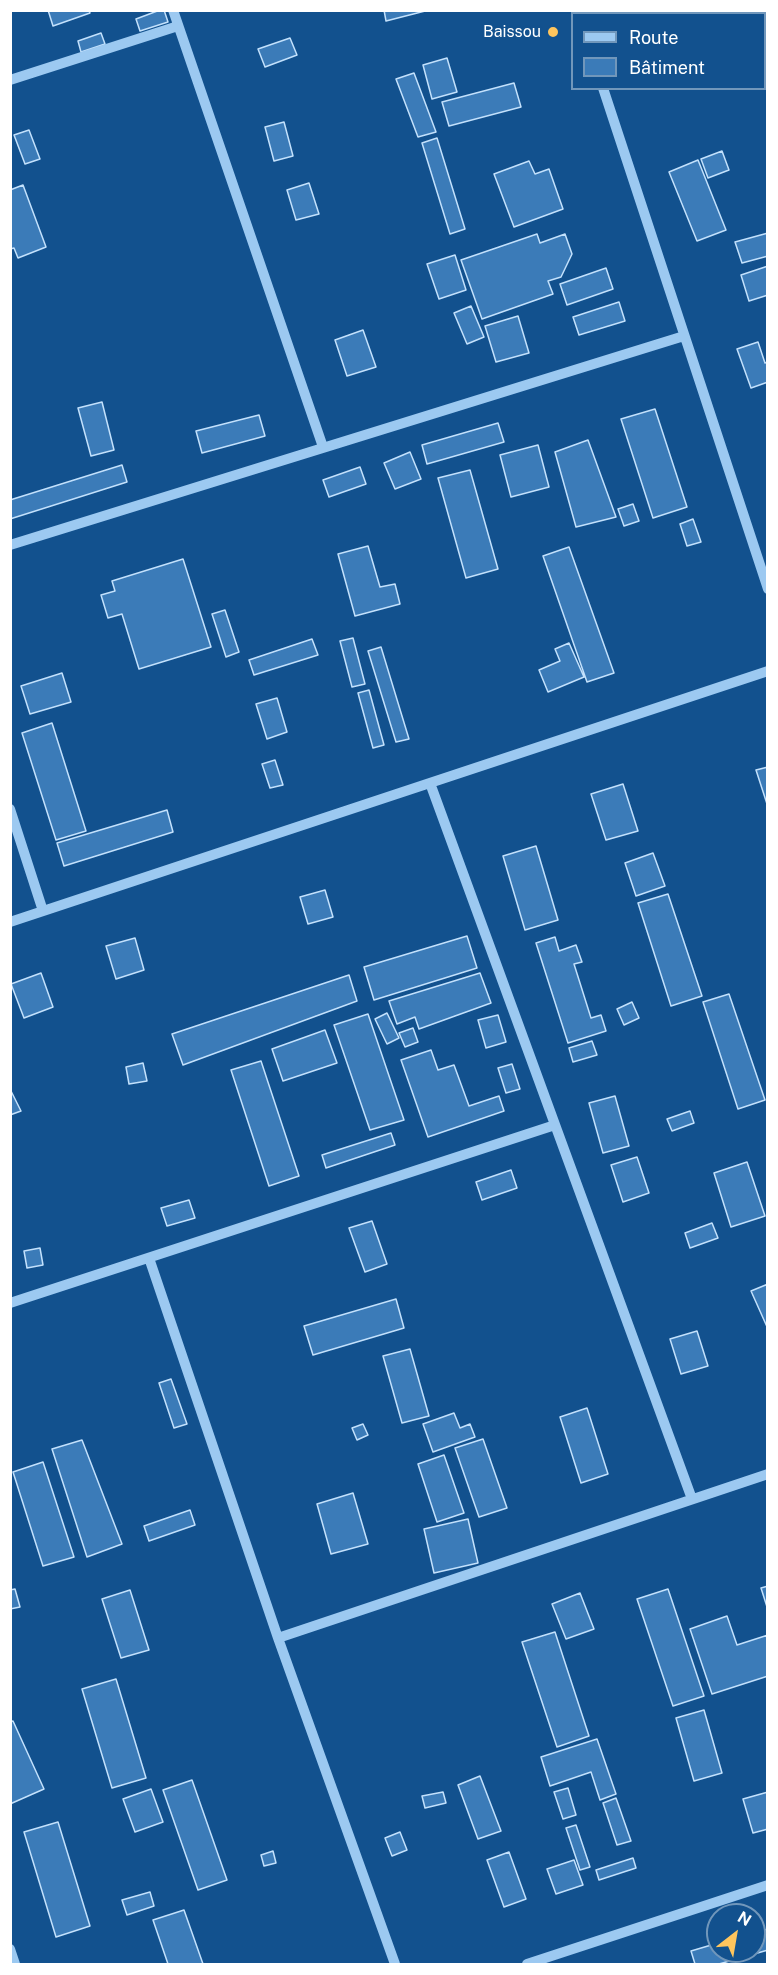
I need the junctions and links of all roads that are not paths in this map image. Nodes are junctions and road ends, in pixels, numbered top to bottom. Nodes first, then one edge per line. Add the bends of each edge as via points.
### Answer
1 (173, 10) edge
2 (178, 26) junction
3 (10, 80) edge
4 (604, 90) edge
5 (684, 336) junction
6 (323, 447) junction
7 (10, 545) edge
8 (768, 589) edge
9 (768, 671) edge
10 (430, 783) junction
11 (10, 809) edge
12 (43, 911) junction
13 (10, 922) edge
14 (555, 1125) junction
15 (149, 1258) junction
16 (10, 1303) edge
17 (768, 1474) edge
18 (692, 1499) junction
19 (278, 1638) junction
20 (768, 1885) edge
21 (10, 1950) edge
22 (15, 1965) edge
23 (395, 1965) edge
24 (527, 1965) edge

1 - 2 street
2 - 3 street
2 - 6 street
4 - 5 street
5 - 6 street
5 - 8 street
6 - 7 street
9 - 10 street
10 - 12 street
10 - 14 street
11 - 12 street
12 - 13 street
14 - 15 street
14 - 18 street
15 - 16 street
15 - 19 street
17 - 18 street
18 - 19 street
19 - 23 street
20 - 24 street
21 - 22 street

